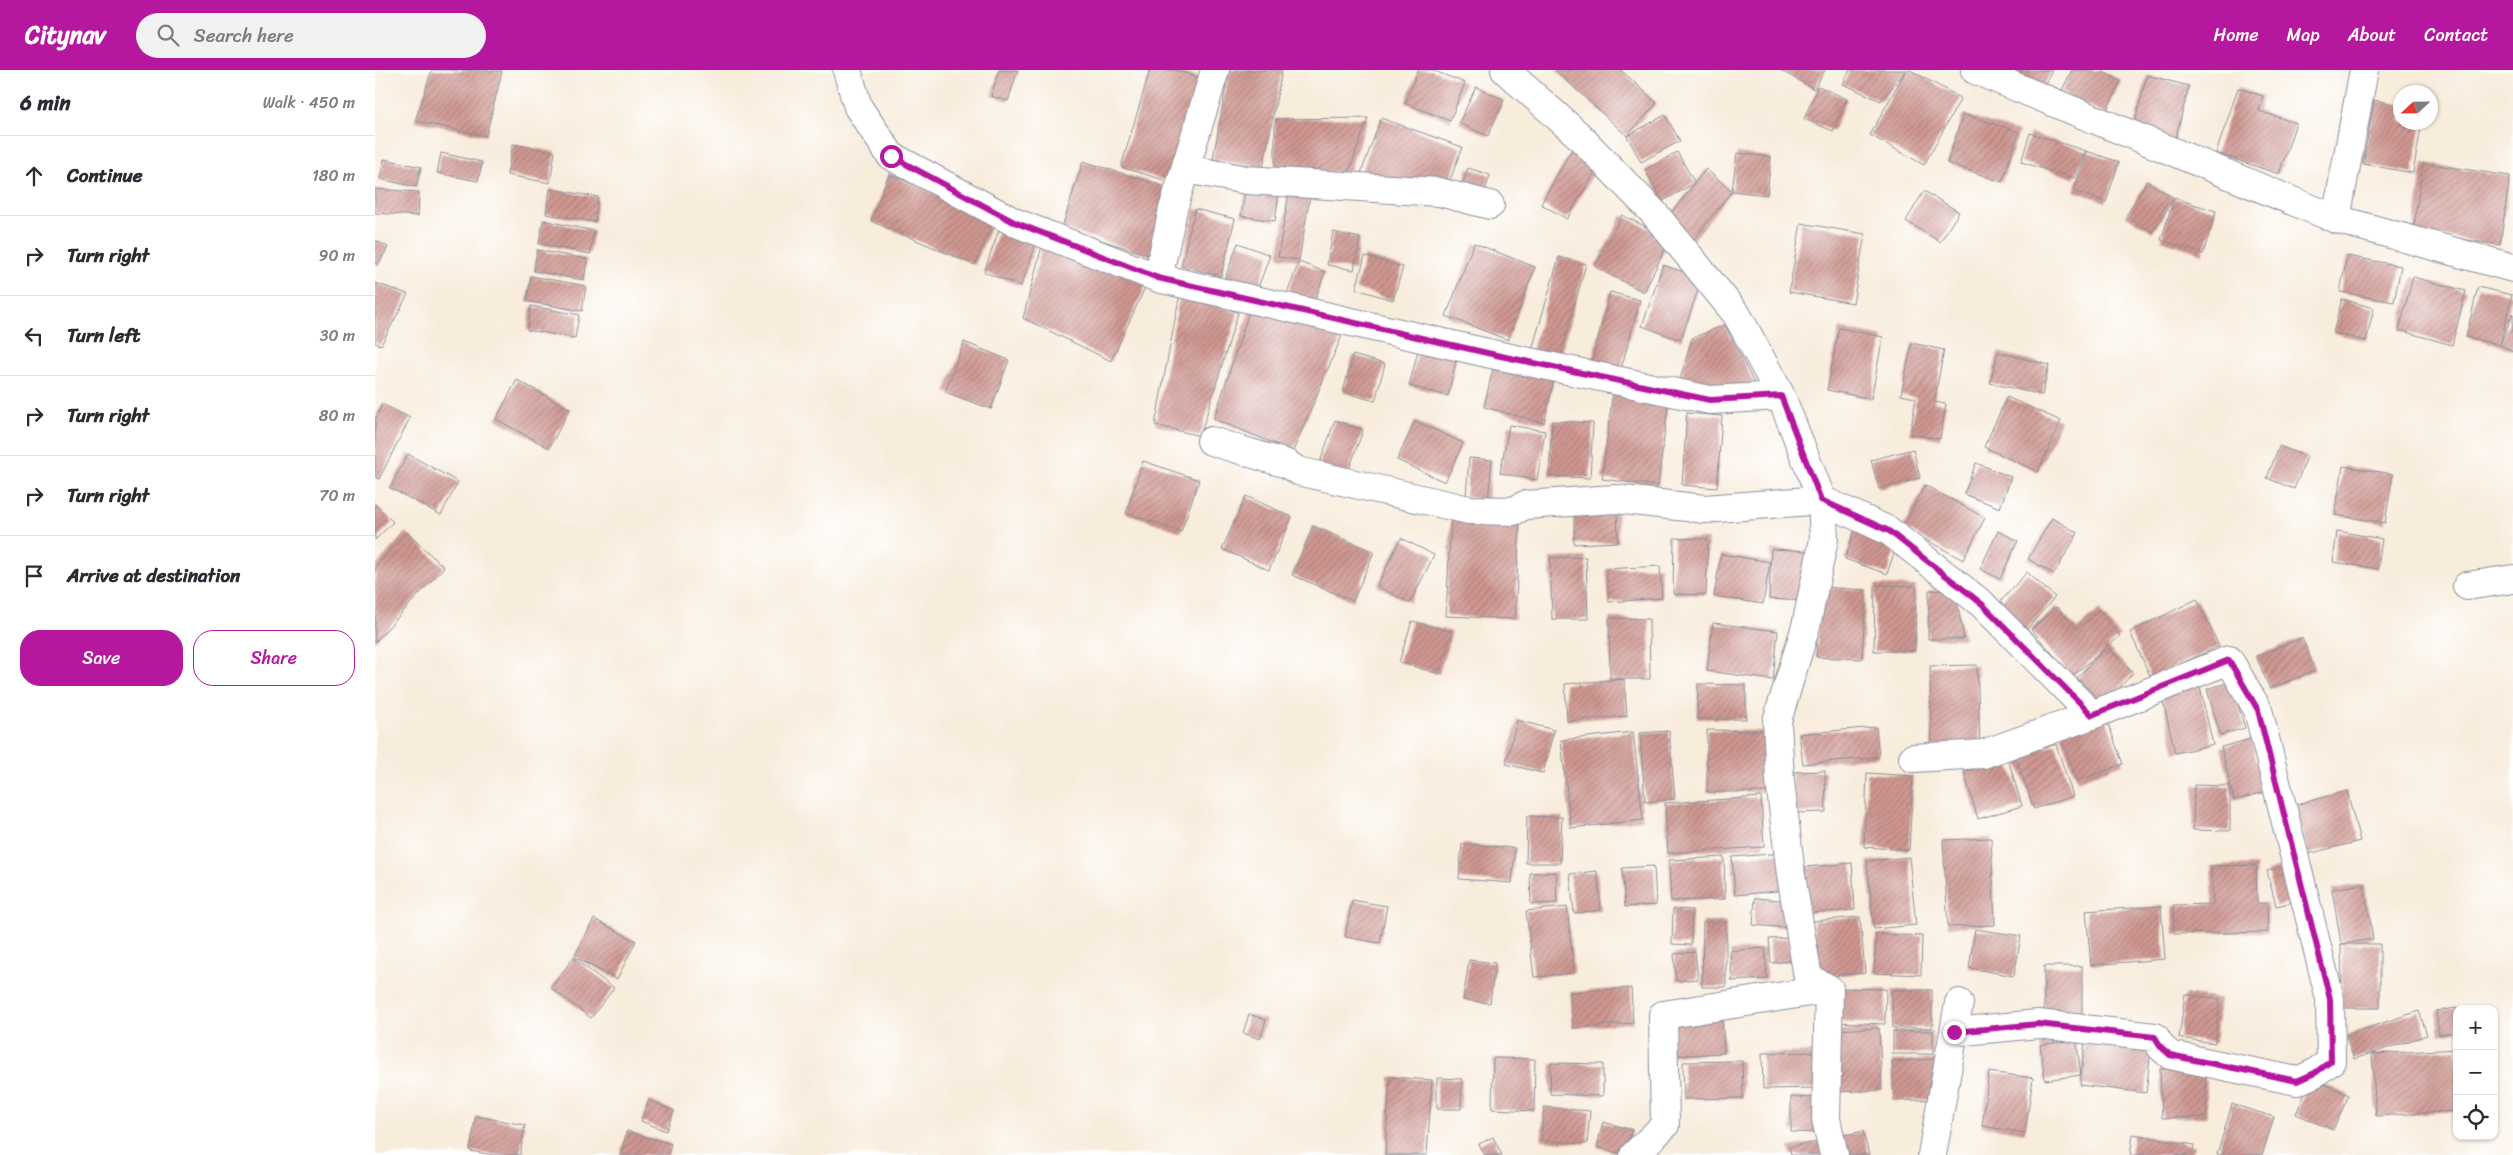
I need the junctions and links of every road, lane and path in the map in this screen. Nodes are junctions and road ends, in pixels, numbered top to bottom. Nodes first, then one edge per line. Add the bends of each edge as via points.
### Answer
1 (847, 70) edge
2 (1215, 70) edge
3 (1505, 70) edge
4 (1975, 70) edge
5 (2364, 70) edge
6 (1185, 169) junction
7 (1490, 204) dead end
8 (2336, 219) junction
9 (2513, 268) edge
10 (1158, 278) junction
11 (1781, 396) junction
12 (1211, 441) dead end
13 (1821, 500) junction
14 (2513, 579) edge
15 (2467, 586) dead end
16 (2092, 715) junction
17 (1913, 758) dead end
18 (1829, 989) junction
19 (1959, 1003) dead end
20 (1954, 1032) junction
21 (1634, 1155) edge
22 (1834, 1155) edge
23 (1932, 1155) edge

1 - 10 street via 858,107 891,156 1014,222
2 - 6 street
3 - 11 street via 1577,134 1654,213 1737,315
4 - 8 street
5 - 8 street
6 - 7 street via 1247,180 1439,192
6 - 10 street
8 - 9 street
10 - 11 street via 1710,400
11 - 13 street
12 - 13 street via 1287,464 1298,471 1469,510 1514,511 1525,505 1615,499 1705,509
13 - 16 street via 1889,531 1982,604
13 - 18 street via 1824,539 1805,626 1777,721 1791,875 1808,978
14 - 15 street
16 - 17 street via 1983,754
16 - 20 street via 2229,660 2258,710 2330,999 2331,1061 2297,1081 2170,1055 2155,1037 2038,1024
18 - 21 street via 1663,1015 1665,1126
18 - 22 street via 1827,1119
19 - 20 street
20 - 23 street

